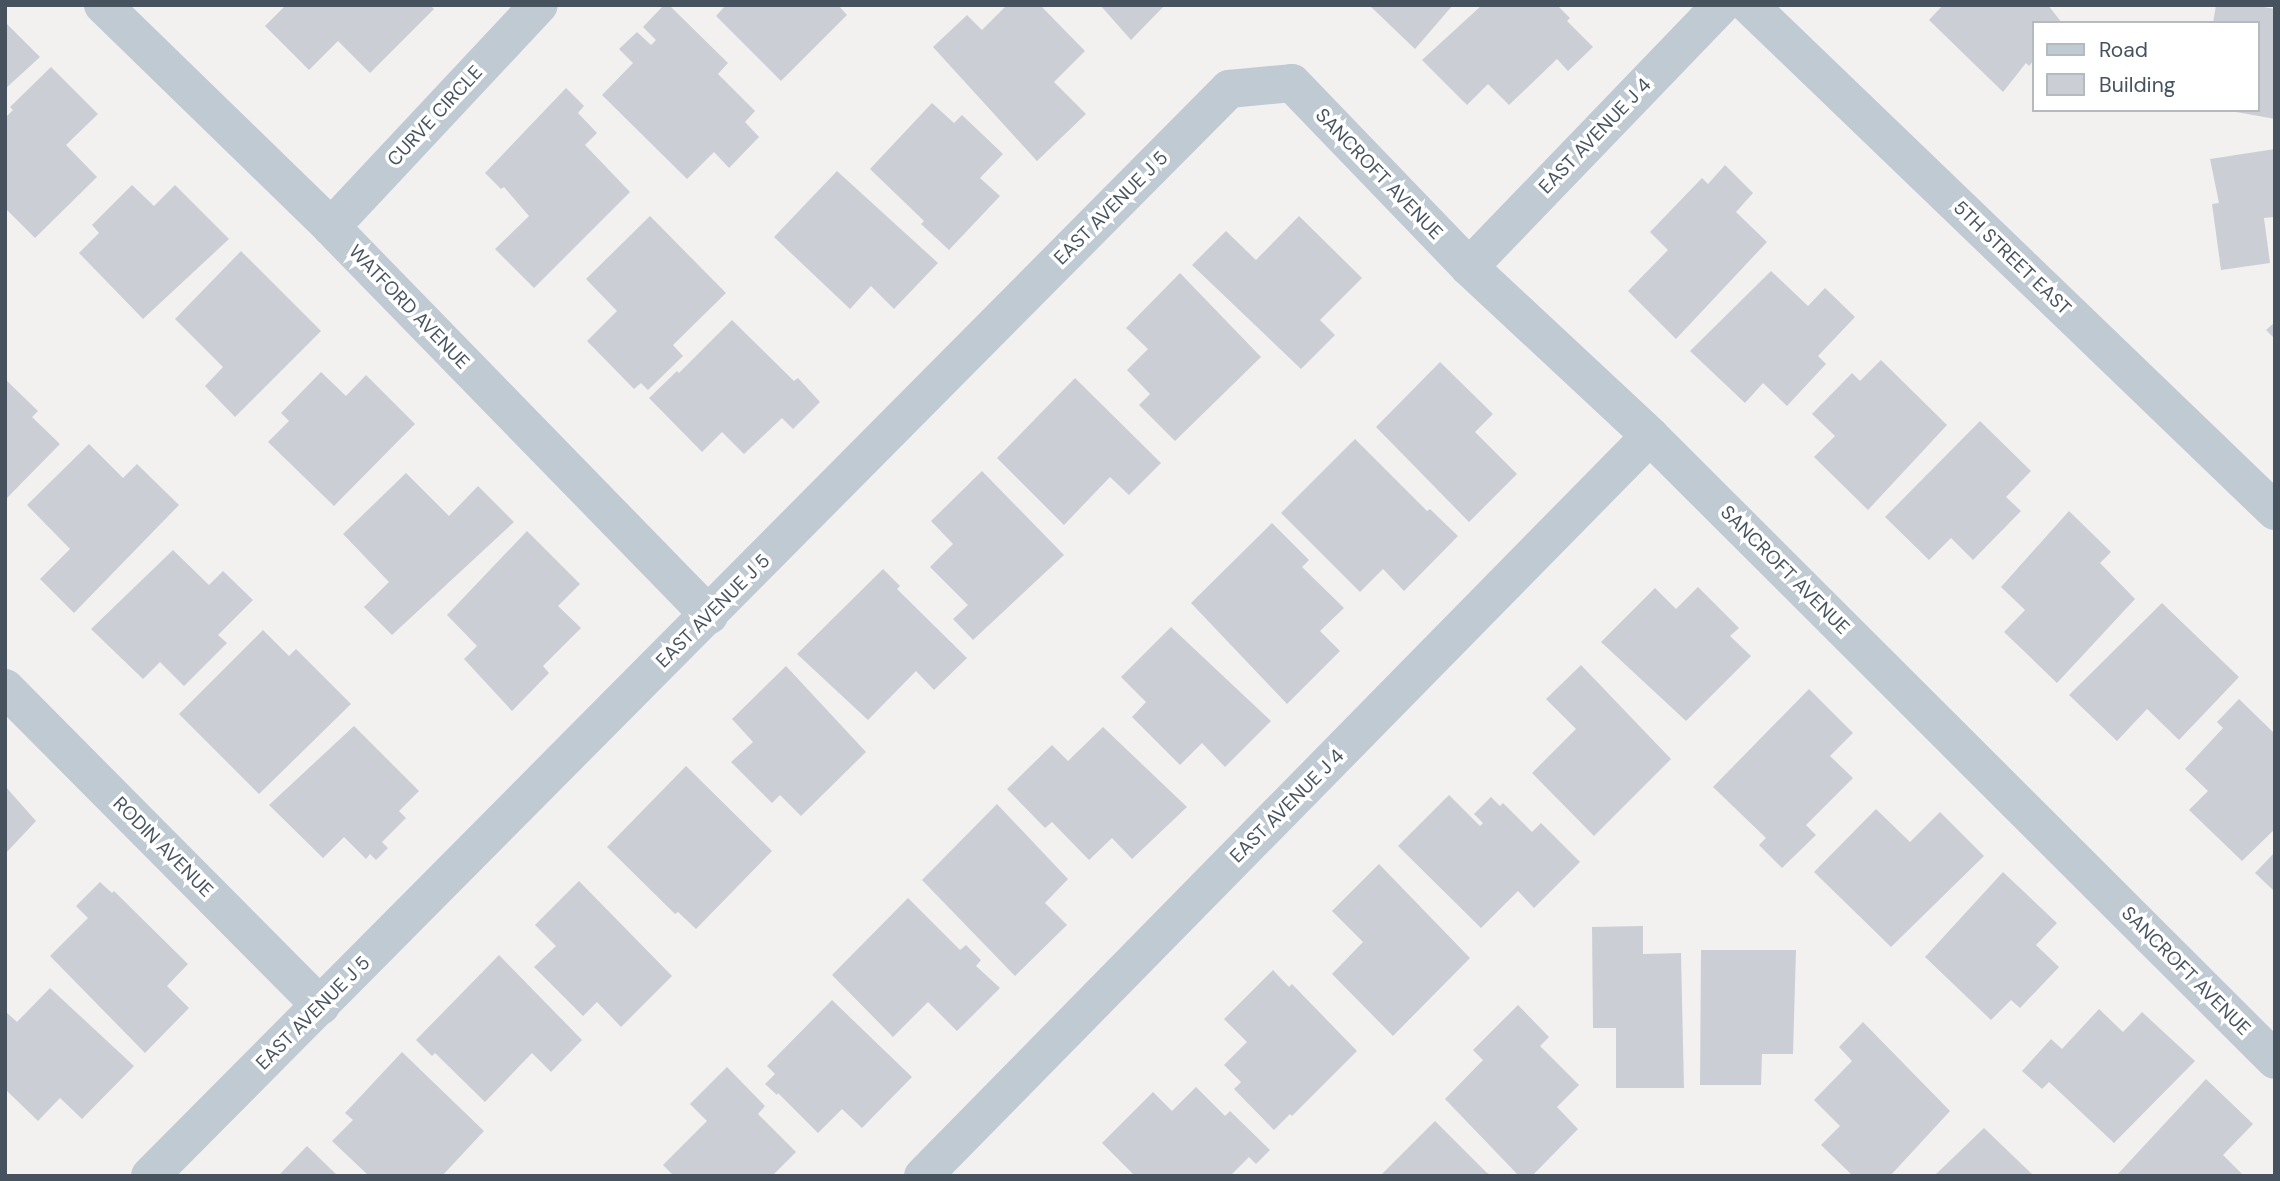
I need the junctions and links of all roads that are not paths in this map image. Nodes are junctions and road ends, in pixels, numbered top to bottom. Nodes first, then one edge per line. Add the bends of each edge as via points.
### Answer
1 (103, 5) edge
2 (539, 5) edge
3 (1721, 5) edge
4 (1749, 5) edge
5 (1292, 83) joint
6 (331, 227) junction
7 (1469, 267) junction
8 (1650, 436) junction
9 (2275, 511) edge
10 (709, 614) junction
11 (5, 688) edge
12 (321, 1006) junction
13 (2275, 1060) edge
14 (150, 1176) edge
15 (923, 1176) edge

1 - 6 street, WATFORD AVENUE
2 - 6 street, CURVE CIRCLE
3 - 7 street, EAST AVENUE J 4
4 - 9 street, 5TH STREET EAST
5 - 7 street, SANCROFT AVENUE
5 - 10 street, EAST AVENUE J 5 via 1228,89
6 - 10 street, WATFORD AVENUE
7 - 8 street, SANCROFT AVENUE
8 - 13 street, SANCROFT AVENUE
8 - 15 street, EAST AVENUE J 4
10 - 12 street, EAST AVENUE J 5
11 - 12 street, RODIN AVENUE
12 - 14 street, EAST AVENUE J 5

